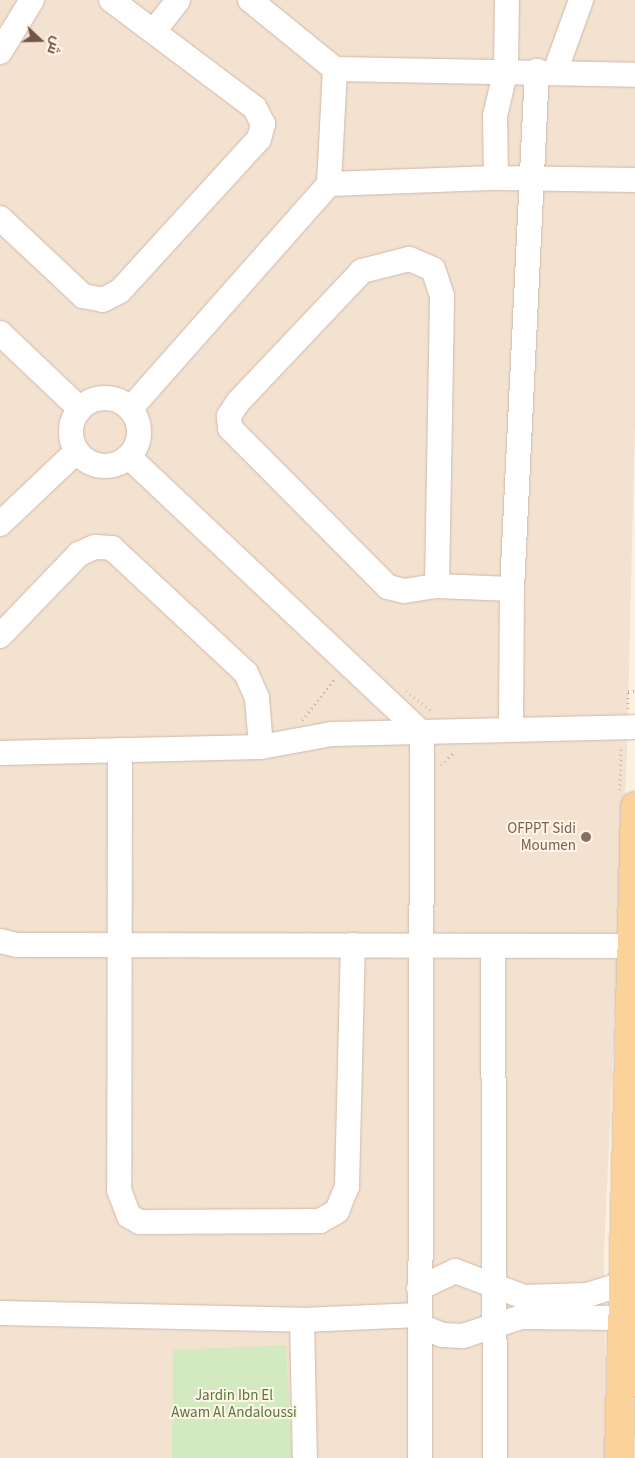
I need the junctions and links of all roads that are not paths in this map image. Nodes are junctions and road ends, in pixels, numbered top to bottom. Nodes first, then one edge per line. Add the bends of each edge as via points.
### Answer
1 (32, 0) edge
2 (111, 0) edge
3 (178, 0) edge
4 (250, 0) edge
5 (507, 0) edge
6 (582, 0) edge
7 (154, 31) junction
8 (0, 52) edge
9 (335, 69) junction
10 (506, 70) junction
11 (546, 71) junction
12 (635, 75) edge
13 (496, 178) junction
14 (534, 180) junction
15 (635, 180) edge
16 (329, 184) junction
17 (2, 225) edge
18 (0, 332) edge
19 (80, 408) junction
20 (131, 408) junction
21 (77, 451) junction
22 (129, 457) junction
23 (0, 524) edge
24 (437, 586) junction
25 (512, 589) junction
26 (0, 636) edge
27 (635, 727) edge
28 (511, 728) junction
29 (422, 733) junction
30 (261, 747) junction
31 (120, 750) junction
32 (0, 753) edge
33 (635, 806) edge
34 (0, 941) edge
35 (118, 944) junction
36 (353, 945) junction
37 (425, 945) junction
38 (493, 946) junction
39 (633, 946) junction
40 (622, 1284) junction
41 (419, 1288) junction
42 (497, 1288) junction
43 (0, 1313) edge
44 (620, 1318) junction
45 (302, 1320) junction
46 (420, 1321) junction
47 (498, 1322) junction
48 (305, 1458) edge
49 (420, 1458) edge
50 (495, 1458) edge
51 (619, 1458) edge

1 - 8 street
2 - 7 street
3 - 7 street
4 - 9 street
5 - 10 street
6 - 11 street
7 - 17 street via 255,108 263,124 257,142 112,297 96,300 83,296
9 - 10 street
9 - 16 street
10 - 11 street
10 - 13 street via 495,116
11 - 12 street
11 - 14 street
13 - 14 street
13 - 16 street
14 - 15 street
14 - 25 street
16 - 20 street
18 - 19 street
19 - 20 street via 99,398 122,401
19 - 21 street via 71,429
20 - 22 street via 140,433
21 - 22 street via 102,466
21 - 23 street
22 - 29 street
24 - 24 street via 442,296 433,270 409,259 362,272 238,402 228,422 237,437 383,584 404,592
24 - 25 street
25 - 28 street
26 - 30 street via 79,554 95,547 112,548 246,673 257,698
27 - 28 street
28 - 29 street
29 - 30 street via 332,734
29 - 37 street
30 - 31 street
31 - 32 street
31 - 35 street
33 - 39 main road
34 - 35 street via 17,945
35 - 36 street
35 - 36 street via 119,1190 121,1205 140,1222 320,1221 337,1212 347,1186
36 - 37 street
37 - 38 street
37 - 41 street
38 - 39 street
38 - 42 street
39 - 40 main road
40 - 42 street via 587,1294 540,1298 514,1296
40 - 44 main road
41 - 42 street via 455,1271
41 - 46 street
42 - 47 street
43 - 45 street
44 - 47 street via 528,1316
44 - 51 main road
45 - 46 street
45 - 48 street
46 - 47 street via 442,1335 463,1336
46 - 49 street
47 - 50 street

